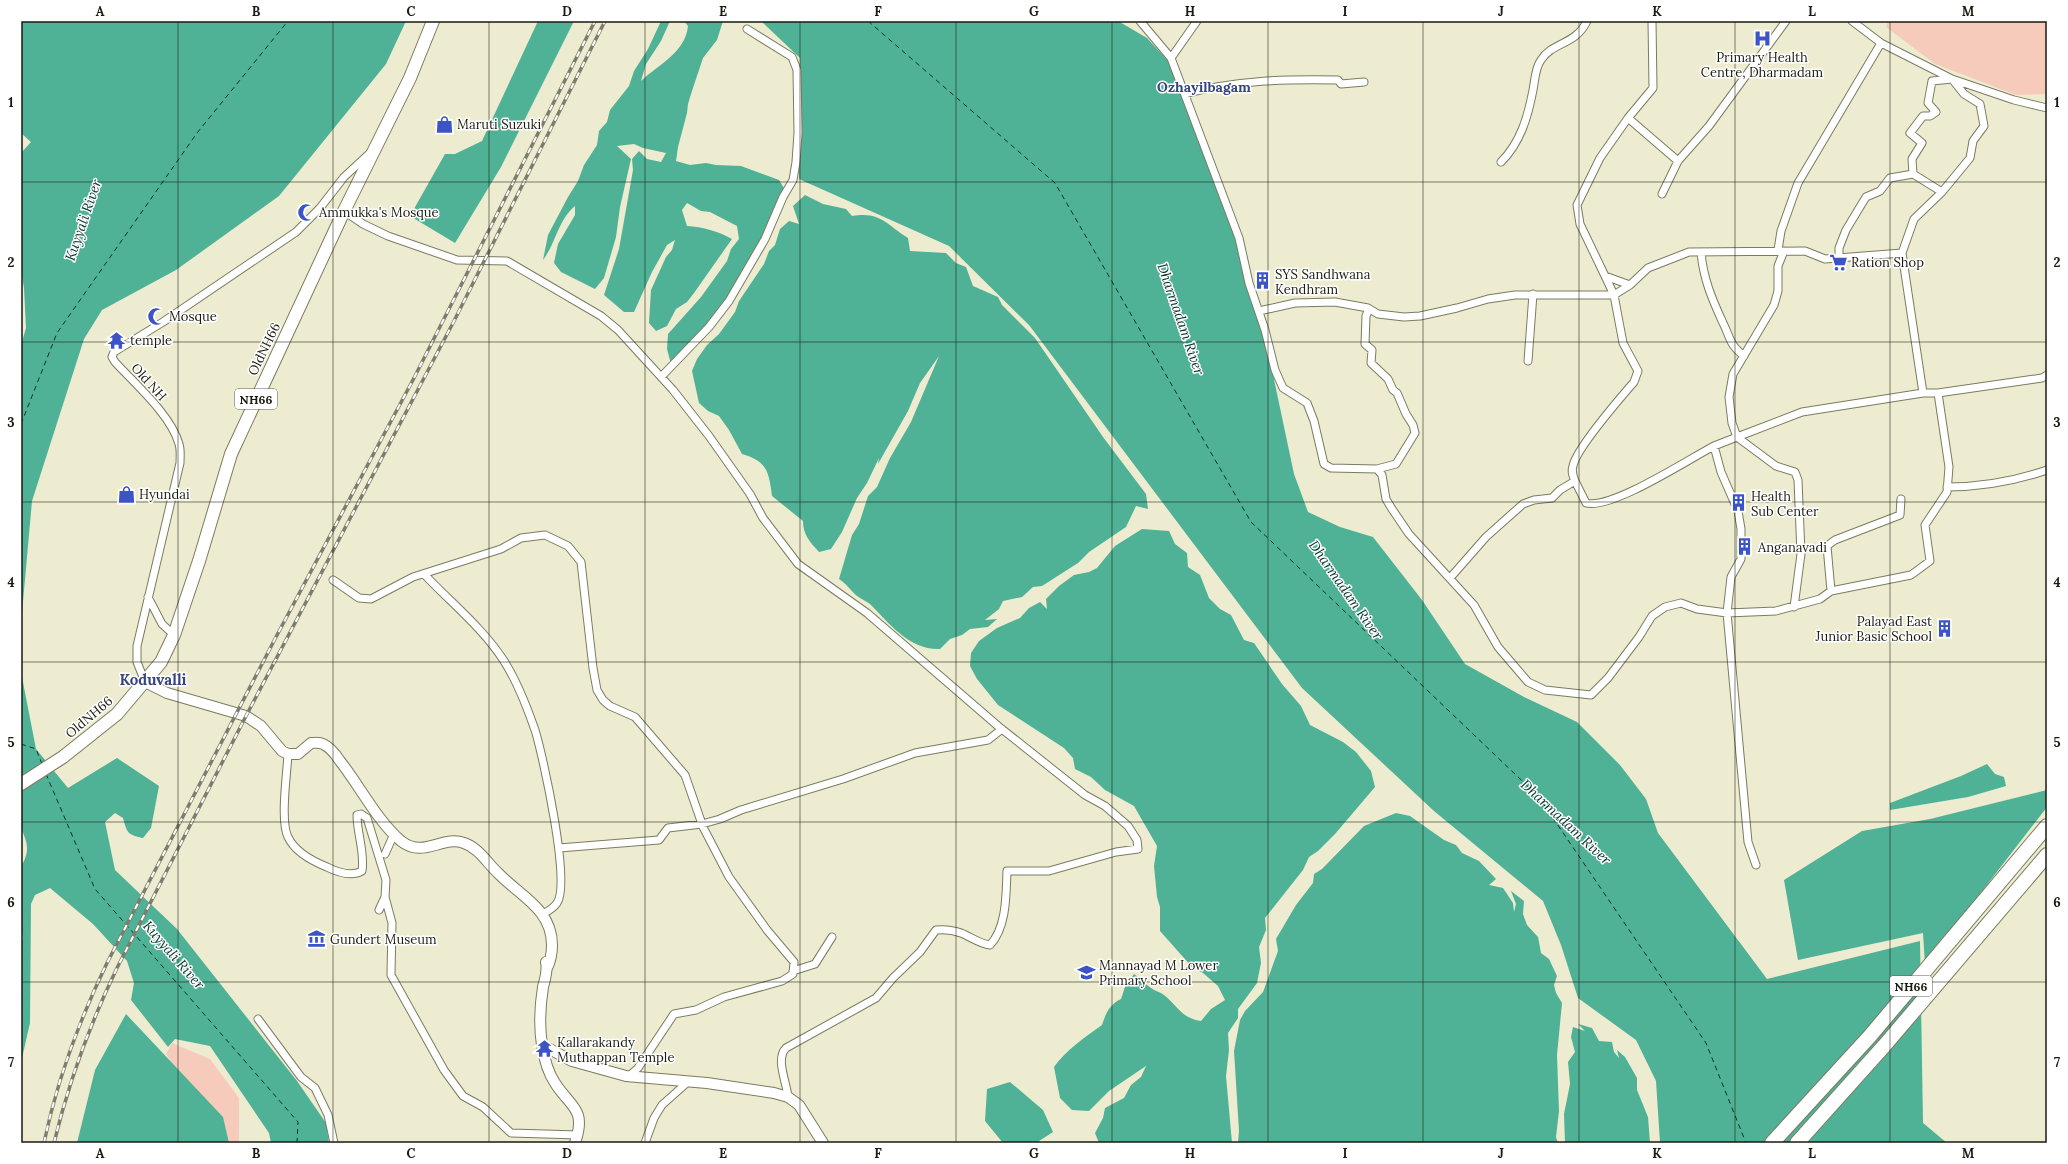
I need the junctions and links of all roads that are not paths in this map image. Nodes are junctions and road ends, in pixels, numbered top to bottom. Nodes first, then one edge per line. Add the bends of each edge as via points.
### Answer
1 (433, 21) edge
2 (1140, 21) edge
3 (1197, 21) edge
4 (1587, 21) edge
5 (1652, 21) edge
6 (1786, 21) edge
7 (1852, 21) edge
8 (747, 29) dead end
9 (1881, 43) junction
10 (1171, 58) junction
11 (1952, 79) junction
12 (1364, 82) dead end
13 (1185, 94) junction
14 (2047, 108) edge
15 (1628, 118) junction
16 (376, 147) junction
17 (1678, 161) junction
18 (1501, 162) dead end
19 (1913, 174) junction
20 (1942, 192) junction
21 (1662, 194) dead end
22 (344, 211) junction
23 (1781, 250) junction
24 (1701, 252) junction
25 (1902, 253) junction
26 (1839, 258) junction
27 (1605, 276) junction
28 (1630, 285) junction
29 (1533, 294) junction
30 (1614, 295) junction
31 (1369, 308) junction
32 (1259, 311) junction
33 (1744, 356) junction
34 (1528, 361) dead end
35 (2047, 375) edge
36 (661, 377) junction
37 (1922, 393) junction
38 (1938, 393) junction
39 (1737, 437) junction
40 (1714, 446) junction
41 (1377, 469) junction
42 (2047, 470) edge
43 (1575, 481) junction
44 (1947, 487) junction
45 (1901, 499) dead end
46 (424, 574) junction
47 (1450, 578) junction
48 (333, 580) dead end
49 (1831, 591) junction
50 (148, 597) junction
51 (1794, 607) junction
52 (1727, 612) junction
53 (174, 635) junction
54 (145, 682) junction
55 (1002, 729) junction
56 (288, 754) junction
57 (21, 784) edge
58 (702, 824) junction
59 (2047, 826) edge
60 (394, 834) junction
61 (559, 848) junction
62 (385, 854) dead end
63 (2047, 855) edge
64 (1756, 865) dead end
65 (385, 897) junction
66 (379, 910) dead end
67 (543, 914) junction
68 (832, 937) dead end
69 (793, 971) junction
70 (258, 1019) dead end
71 (542, 1045) junction
72 (629, 1076) junction
73 (689, 1081) junction
74 (788, 1098) junction
75 (576, 1139) edge
76 (334, 1143) edge
77 (646, 1143) edge
78 (823, 1143) edge
79 (1772, 1143) edge
80 (1797, 1143) edge

1 - 16 main road, OldNH66 / NH66 via 410,78
2 - 10 street
3 - 10 street
4 - 18 street via 1581,32 1541,59 1527,120 1514,146
5 - 15 street via 1653,88
6 - 17 street via 1709,126
7 - 9 street
8 - 36 street via 792,57 796,70 798,132 793,180 766,239 729,300 709,327
9 - 11 street
9 - 23 street via 1798,183 1782,231
10 - 13 street
11 - 14 street
11 - 19 street via 1932,82 1928,103 1936,112 1924,116 1910,133 1922,143 1912,158
11 - 20 street via 1964,94 1980,104 1984,126 1973,141 1970,158
12 - 13 street via 1341,84 1338,80 1290,79 1214,86
13 - 32 street via 1239,238 1249,283
15 - 17 street
15 - 27 street via 1600,158 1577,205 1580,224
16 - 22 main road, OldNH66 / NH66
16 - 50 street, Old NH via 344,177 320,208 296,232 114,352 112,356 115,362 164,417 180,445 180,463
17 - 21 street
19 - 20 street
19 - 26 street via 1890,178 1880,191 1866,197 1846,230 1839,248
20 - 25 street via 1914,219
22 - 36 street via 388,236 457,260 508,261 601,316 618,330
22 - 53 main road, OldNH66 / NH66 via 231,454
23 - 24 street
23 - 26 street via 1805,251 1825,259
23 - 33 street via 1778,290 1774,305
24 - 28 street via 1673,257 1648,268
24 - 33 street via 1704,276 1711,299 1732,345
25 - 26 street
25 - 37 street
27 - 28 street
27 - 30 street
28 - 30 street
29 - 30 street
29 - 31 street via 1488,299 1420,316 1389,316 1378,314
29 - 34 street
30 - 43 street via 1623,343 1638,371 1634,382 1585,445 1573,465
31 - 32 street via 1335,302 1295,303
31 - 41 street via 1366,316 1365,344 1372,350 1371,363 1388,379 1397,393 1415,433 1396,464
32 - 41 street via 1280,382 1287,391 1307,403 1326,467
33 - 39 street via 1733,374 1729,397 1732,423
35 - 38 street via 2042,378
36 - 55 street via 709,436 750,494 763,518 798,564 867,613
37 - 38 street
37 - 39 street via 1802,412
38 - 44 street via 1949,467
39 - 40 street
39 - 51 street via 1776,466 1795,472 1798,480 1801,554
40 - 43 street via 1663,475 1599,503 1586,503
40 - 52 street via 1721,472 1738,511 1741,529 1741,559 1731,577
41 - 47 street via 1382,475 1386,499 1392,509 1410,534
42 - 44 street via 2000,482
43 - 47 street via 1552,498 1523,504 1486,537
44 - 49 street via 1947,492 1925,525 1930,561 1911,576
45 - 49 street via 1900,515 1835,540 1828,546
46 - 48 street via 413,577 372,599 359,598
46 - 58 street via 501,549 521,538 545,535 568,546 581,562 597,690 610,706 635,717 674,761 684,775
46 - 61 street via 495,647 505,663 535,731
47 - 52 street via 1474,605 1498,647 1528,682 1545,690 1564,693 1591,695 1608,678 1652,616 1665,607 1681,604 1697,609
49 - 51 street via 1820,599
50 - 53 street via 162,624
50 - 54 street, Old NH via 136,646 137,662
51 - 52 street via 1776,611
52 - 64 street via 1748,842
53 - 54 main road, OldNH66 / NH66 via 161,662
54 - 56 main road via 167,693 246,716 261,726 282,751
54 - 57 main road, OldNH66 / NH66 via 117,714 64,757
55 - 58 street via 988,740 915,753
55 - 74 street via 1128,826 1137,840 1138,849 1116,852 1049,871 1007,871 1004,909 995,940 990,945 985,945 948,929 936,930 920,952 876,998 782,1052 781,1063
56 - 60 main road via 298,754 311,743 323,744 331,750
56 - 65 street via 285,820 288,836 294,847 314,862 334,870 356,874 362,871 363,863 357,825 357,815 361,814 370,824 386,880
58 - 61 street via 668,828 659,840
58 - 69 street via 728,877 794,962
59 - 79 highway, NH66 via 1870,1036
60 - 62 street
60 - 67 main road via 406,844 419,848 451,841 464,843 475,849 498,874
61 - 67 street via 561,891 558,902
63 - 80 highway, NH66 via 1884,1046
65 - 66 street
65 - 75 street via 392,923 391,975 444,1070 463,1096 483,1107 511,1133
67 - 71 main road via 548,968 543,988 540,1024
68 - 69 street via 815,964
69 - 72 street via 793,974 782,981 724,997 692,1011 674,1014 638,1068
70 - 76 street via 302,1076 315,1088 328,1114
71 - 72 main road via 572,1061
71 - 75 main road via 545,1064 555,1083 575,1108 579,1125
72 - 73 main road
73 - 74 main road via 774,1093
73 - 77 street via 662,1105 654,1118
74 - 78 main road via 799,1106

